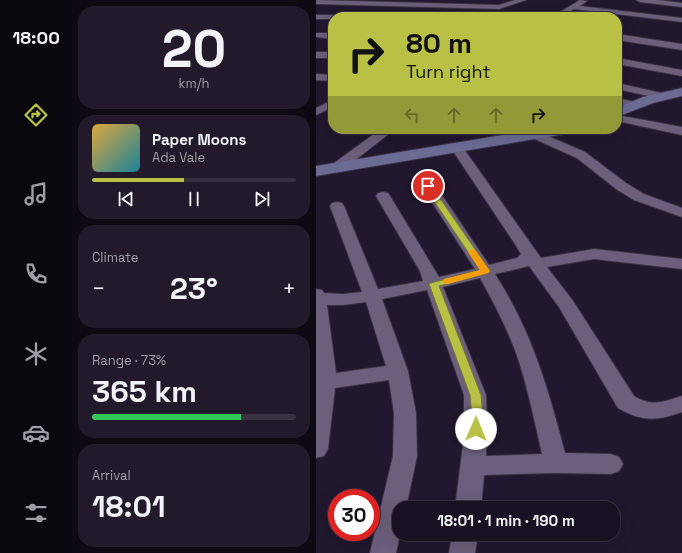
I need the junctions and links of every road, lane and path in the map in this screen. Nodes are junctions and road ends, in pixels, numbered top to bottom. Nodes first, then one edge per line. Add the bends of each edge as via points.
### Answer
1 (522, 0) edge
2 (586, 0) edge
3 (650, 0) edge
4 (375, 1) edge
5 (316, 2) edge
6 (350, 2) junction
7 (441, 2) edge
8 (638, 4) edge
9 (682, 5) edge
10 (573, 7) junction
11 (344, 12) dead end
12 (564, 12) edge
13 (615, 12) edge
14 (682, 12) edge
15 (622, 13) edge
16 (316, 17) edge
17 (328, 17) edge
18 (622, 20) edge
19 (682, 20) edge
20 (316, 28) edge
21 (328, 28) edge
22 (682, 28) edge
23 (316, 35) edge
24 (328, 36) edge
25 (622, 38) edge
26 (682, 40) edge
27 (673, 46) junction
28 (682, 47) edge
29 (316, 55) edge
30 (328, 55) edge
31 (622, 62) edge
32 (682, 73) edge
33 (316, 77) edge
34 (328, 78) edge
35 (622, 87) edge
36 (682, 92) edge
37 (662, 96) junction
38 (622, 102) edge
39 (636, 105) junction
40 (328, 106) edge
41 (316, 112) edge
42 (622, 112) edge
43 (622, 119) edge
44 (682, 131) edge
45 (382, 134) edge
46 (522, 134) edge
47 (535, 134) edge
48 (529, 135) junction
49 (457, 148) junction
50 (338, 166) junction
51 (316, 171) edge
52 (428, 186) dead end
53 (383, 196) dead end
54 (337, 206) dead end
55 (682, 213) edge
56 (533, 259) junction
57 (682, 264) edge
58 (485, 271) junction
59 (434, 284) junction
60 (372, 295) junction
61 (316, 296) edge
62 (398, 371) junction
63 (326, 376) junction
64 (682, 404) edge
65 (316, 449) edge
66 (556, 463) junction
67 (611, 464) dead end
68 (474, 466) junction
69 (469, 501) edge
70 (463, 541) edge
71 (383, 553) edge
72 (462, 553) edge

1 - 7 street via 500,7 450,8
2 - 10 street
3 - 8 street
3 - 9 street
4 - 6 street
4 - 7 street
5 - 6 street
6 - 11 street
8 - 14 street
10 - 12 street
10 - 13 street
15 - 19 street
16 - 17 street
18 - 22 street
20 - 21 street
23 - 24 street
25 - 27 street
26 - 27 street
27 - 28 street
29 - 30 street
31 - 32 street
33 - 34 street
35 - 37 street
36 - 37 main road
37 - 39 main road
38 - 39 street
39 - 42 main road
40 - 41 street
43 - 44 street
45 - 50 street
46 - 48 street
47 - 48 main road
48 - 49 main road
48 - 55 street via 580,155 639,197
49 - 50 main road
49 - 56 street
50 - 51 main road
52 - 58 street
53 - 59 street
54 - 60 street
56 - 57 street via 594,254
56 - 58 street
56 - 64 street via 566,305 626,402 636,408 653,412
58 - 59 street
58 - 66 street via 518,333 531,368
59 - 60 street
59 - 68 street via 476,395
60 - 61 street via 330,301
60 - 62 street
61 - 63 street
62 - 63 street via 332,381
62 - 71 street via 405,413 405,456
63 - 65 street
66 - 67 street
66 - 68 street
68 - 69 street
70 - 72 street

